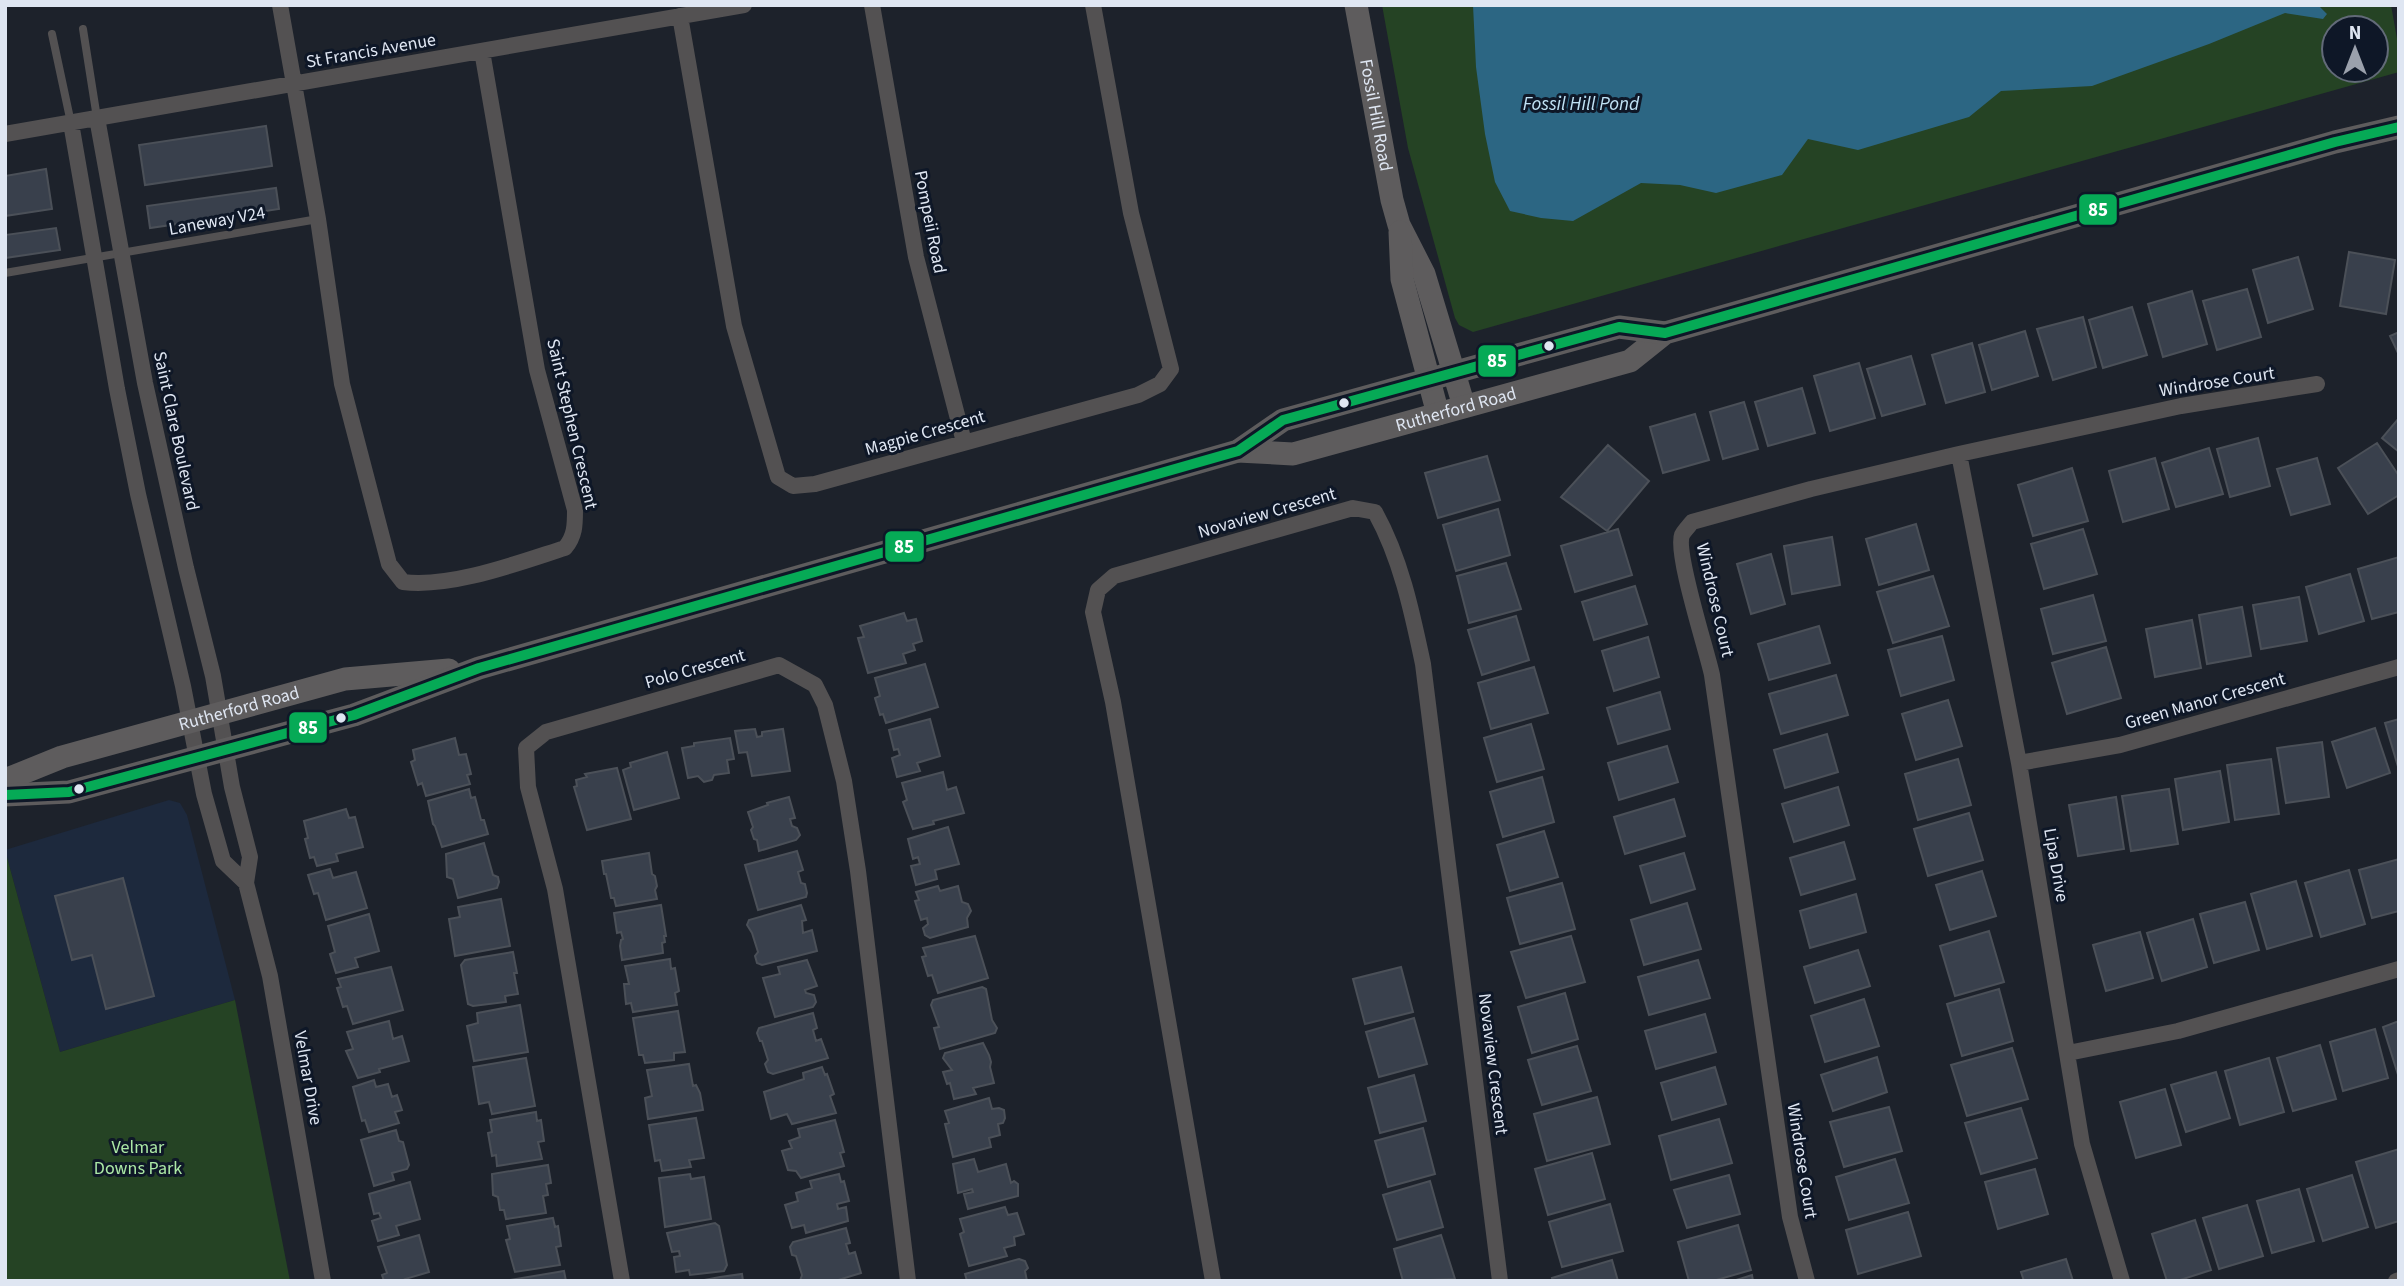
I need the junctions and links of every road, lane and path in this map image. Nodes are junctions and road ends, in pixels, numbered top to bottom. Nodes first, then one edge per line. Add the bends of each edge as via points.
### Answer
1 (280, 5) edge
2 (744, 5) edge
3 (872, 5) edge
4 (1093, 5) edge
5 (1356, 5) edge
6 (680, 16) junction
7 (83, 29) dead end
8 (52, 34) dead end
9 (482, 51) junction
10 (294, 84) junction
11 (97, 118) junction
12 (71, 123) junction
13 (2399, 127) edge
14 (5, 134) edge
15 (318, 219) junction
16 (1399, 225) junction
17 (123, 253) junction
18 (94, 258) junction
19 (5, 273) edge
20 (1665, 333) junction
21 (1454, 372) junction
22 (1429, 379) junction
23 (2317, 384) dead end
24 (1464, 406) junction
25 (1438, 414) junction
26 (964, 442) junction
27 (1238, 451) junction
28 (1959, 454) junction
29 (2399, 667) edge
30 (479, 668) junction
31 (220, 714) junction
32 (190, 722) junction
33 (226, 749) junction
34 (197, 757) junction
35 (2019, 762) junction
36 (5, 780) edge
37 (5, 795) edge
38 (246, 883) junction
39 (2399, 969) edge
40 (2068, 1053) junction
41 (323, 1281) edge
42 (622, 1281) edge
43 (908, 1281) edge
44 (1213, 1281) edge
45 (1500, 1281) edge
46 (1807, 1281) edge
47 (2122, 1281) edge

1 - 10 street, Saint Stephen Crescent
2 - 6 street, St Francis Avenue
3 - 26 street, Pompeii Road via 916,257
4 - 26 street, Magpie Crescent via 1131,213 1171,369 1160,384 1138,395
5 - 16 main road, Fossil Hill Road
6 - 9 street, St Francis Avenue
6 - 26 street, Magpie Crescent via 734,326 778,477 793,486 816,484
7 - 11 lane
8 - 12 lane
9 - 10 street, St Francis Avenue
9 - 15 street, Saint Stephen Crescent via 537,370 575,510 572,539 565,548 424,584 403,582 389,564 342,384
10 - 11 street, St Francis Avenue
10 - 15 street, Saint Stephen Crescent
11 - 12 street, St Francis Avenue
11 - 17 street, Saint Clare Boulevard
12 - 14 street, St Francis Avenue
12 - 18 street
13 - 20 main road, Rutherford Road
15 - 17 lane, Laneway V24
16 - 21 main road, Fossil Hill Road via 1424,274
16 - 22 main road, Fossil Hill Road via 1402,279
17 - 18 lane, Laneway V24
17 - 31 street, Saint Clare Boulevard via 145,383
18 - 19 lane, Laneway V24
18 - 32 street via 138,494
20 - 21 main road, Rutherford Road via 1619,327
20 - 24 main road, Rutherford Road via 1630,361
21 - 22 main road, Rutherford Road
21 - 24 main road, Fossil Hill Road
22 - 25 main road, Fossil Hill Road
22 - 27 main road, Rutherford Road via 1283,420
23 - 28 street, Windrose Court via 2181,406
24 - 25 main road, Rutherford Road
25 - 27 main road, Rutherford Road via 1293,454
27 - 30 main road, Rutherford Road
28 - 35 street, Lipa Drive
28 - 46 street, Windrose Court via 1692,522 1682,535 1689,589 1713,676 1790,1217
29 - 35 street, Green Manor Crescent via 2120,745
30 - 31 main road, Rutherford Road via 345,679
30 - 33 main road, Rutherford Road via 354,715
31 - 32 main road, Rutherford Road
31 - 33 street, Saint Clare Boulevard
32 - 34 street, Velmar Drive
32 - 36 main road, Rutherford Road via 62,757
33 - 34 main road, Rutherford Road
33 - 38 street, Velmar Drive via 250,857
34 - 37 main road, Rutherford Road via 69,792
34 - 38 street, Velmar Drive via 223,861
35 - 40 street, Lipa Drive
38 - 41 street, Velmar Drive via 270,976
39 - 40 street via 2178,1031
40 - 47 street, Lipa Drive via 2082,1143
42 - 43 street, Polo Crescent via 555,889 528,788 526,748 546,732 779,665 815,685 825,705 844,782
44 - 45 street, Novaview Crescent via 1116,715 1093,612 1098,590 1114,576 1353,508 1375,512 1389,537 1423,664

